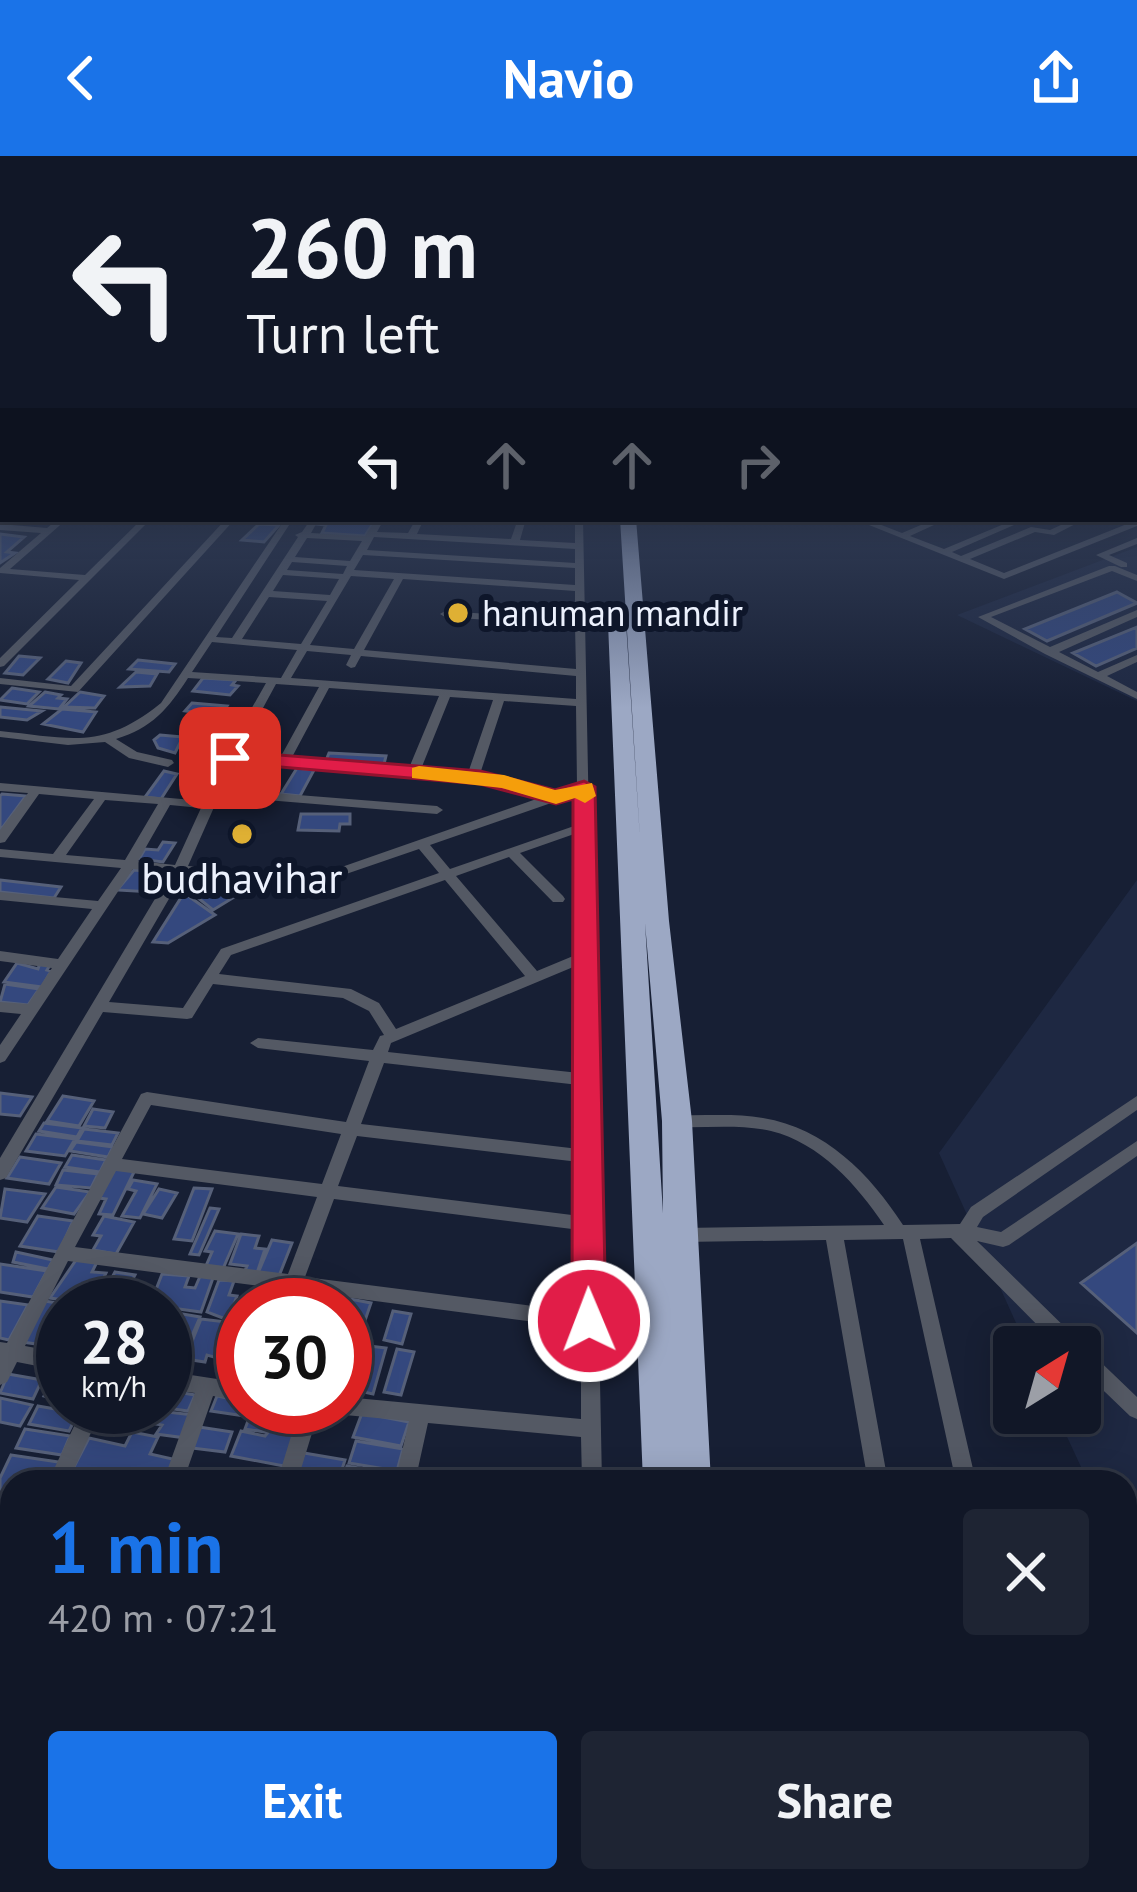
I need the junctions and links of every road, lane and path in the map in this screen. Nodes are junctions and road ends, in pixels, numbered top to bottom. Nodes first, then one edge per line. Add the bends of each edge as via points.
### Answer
1 (31, 546) edge
2 (120, 546) edge
3 (205, 546) edge
4 (271, 546) edge
5 (297, 546) edge
6 (365, 546) edge
7 (579, 546) edge
8 (624, 546) edge
9 (625, 546) edge
10 (929, 546) edge
11 (959, 546) edge
12 (993, 546) edge
13 (1079, 546) edge
14 (1126, 546) edge
15 (945, 552) junction
16 (289, 559) junction
17 (962, 559) junction
18 (581, 566) junction
19 (354, 567) junction
20 (1, 572) edge
21 (280, 572) junction
22 (400, 575) junction
23 (1135, 577) edge
24 (88, 578) junction
25 (580, 588) junction
26 (266, 594) junction
27 (334, 598) junction
28 (1137, 613) edge
29 (445, 614) dead end
30 (580, 623) junction
31 (208, 639) junction
32 (235, 642) junction
33 (304, 649) junction
34 (1049, 652) junction
35 (1137, 658) edge
36 (354, 659) junction
37 (0, 664) edge
38 (581, 673) junction
39 (185, 675) junction
40 (1098, 676) junction
41 (0, 681) edge
42 (278, 681) junction
43 (326, 684) junction
44 (446, 693) junction
45 (1137, 696) edge
46 (500, 697) junction
47 (582, 703) junction
48 (0, 734) edge
49 (109, 740) junction
50 (230, 758) junction
51 (283, 762) junction
52 (168, 763) dead end
53 (414, 772) junction
54 (473, 777) junction
55 (0, 787) edge
56 (584, 787) junction
57 (36, 790) junction
58 (102, 796) junction
59 (556, 797) junction
60 (211, 798) junction
61 (166, 801) junction
62 (437, 810) dead end
63 (585, 826) junction
64 (0, 839) edge
65 (422, 844) junction
66 (512, 852) junction
67 (0, 853) edge
68 (57, 858) junction
69 (129, 865) junction
70 (180, 869) junction
71 (448, 875) junction
72 (0, 896) edge
73 (558, 899) dead end
74 (101, 906) junction
75 (0, 956) edge
76 (584, 957) junction
77 (59, 964) junction
78 (208, 978) junction
79 (535, 978) junction
80 (99, 1006) junction
81 (0, 1007) edge
82 (31, 1010) junction
83 (391, 1034) junction
84 (258, 1042) dead end
85 (380, 1056) junction
86 (0, 1057) edge
87 (586, 1080) junction
88 (1137, 1102) edge
89 (677, 1121) junction
90 (350, 1129) junction
91 (1137, 1147) edge
92 (587, 1156) junction
93 (111, 1164) junction
94 (0, 1174) edge
95 (326, 1193) junction
96 (588, 1224) junction
97 (960, 1231) junction
98 (904, 1232) junction
99 (834, 1233) junction
100 (680, 1235) junction
101 (63, 1253) junction
102 (261, 1278) edge
103 (294, 1278) edge
104 (372, 1292) edge
105 (589, 1321) junction
106 (1052, 1326) edge
107 (6, 1350) edge
108 (36, 1356) edge
109 (1101, 1375) edge
110 (0, 1376) edge
111 (192, 1384) edge
112 (207, 1387) junction
113 (216, 1388) edge
114 (372, 1410) edge
115 (1137, 1410) edge
116 (419, 1416) junction
117 (591, 1429) junction
118 (80, 1434) edge
119 (302, 1434) edge
120 (64, 1470) edge
121 (177, 1470) edge
122 (291, 1470) edge
123 (408, 1470) edge
124 (592, 1470) edge
125 (661, 1470) edge
126 (692, 1470) edge
127 (876, 1470) edge
128 (963, 1470) edge

1 - 20 street
2 - 24 street
3 - 41 street via 74,690
4 - 31 street
5 - 16 street
6 - 19 street
7 - 18 street
8 - 125 highway
9 - 89 highway
10 - 15 street
11 - 15 street
12 - 17 street
13 - 17 street via 1004,576
14 - 23 street via 1101,555
15 - 17 street
16 - 19 street
16 - 21 street
18 - 19 street
18 - 25 street
19 - 21 street
19 - 22 street
19 - 27 street
20 - 24 street
21 - 26 street
22 - 25 street
22 - 36 street
23 - 34 street via 1112,568 983,617
24 - 37 street
25 - 30 street
26 - 27 street
26 - 32 street
27 - 33 street
28 - 34 street
29 - 30 street
30 - 38 street
31 - 32 street
31 - 39 street
32 - 33 street
33 - 36 street
33 - 42 street
34 - 40 street
35 - 40 street
36 - 38 street
38 - 47 street
39 - 42 street
39 - 49 street via 141,728
40 - 45 street
42 - 43 street
42 - 50 street
43 - 44 street
43 - 51 street
44 - 46 street
44 - 53 street
46 - 47 street
46 - 54 street
47 - 56 street
48 - 49 street
49 - 52 street
50 - 51 street
50 - 60 street
51 - 53 street
53 - 54 street
54 - 59 street
55 - 57 street
56 - 59 street
56 - 63 street
57 - 58 street
57 - 64 street
58 - 61 street
58 - 68 street
59 - 65 street
60 - 61 street
60 - 62 street
60 - 70 street
61 - 69 street
63 - 66 street
63 - 76 street
65 - 70 street via 314,881
65 - 71 street
66 - 71 street
66 - 73 street
67 - 68 street
68 - 69 street
69 - 70 street
69 - 74 street
70 - 80 street
71 - 78 street via 226,952
71 - 79 street
72 - 74 street
74 - 77 street
75 - 77 street
76 - 79 street
76 - 87 street
77 - 82 street
78 - 80 street via 185,1015
78 - 83 street via 346,993 374,1007
79 - 83 street
80 - 94 street
81 - 82 street
82 - 86 street
83 - 85 street
84 - 85 street
85 - 87 street
85 - 90 street
87 - 92 street
88 - 97 street
89 - 98 street via 779,1127 855,1175
89 - 100 highway
90 - 92 street
90 - 93 street via 147,1098
90 - 95 street
91 - 97 street via 1003,1240
92 - 96 street
93 - 95 street
93 - 101 street
95 - 96 street
95 - 103 street
96 - 105 street
97 - 98 street
97 - 106 street
98 - 99 street
98 - 128 street
99 - 100 street
99 - 127 street
100 - 126 highway
101 - 102 street
101 - 107 street
104 - 105 street
105 - 117 street
107 - 108 street
107 - 110 street
109 - 115 street
111 - 112 street
112 - 113 street
112 - 121 street
114 - 116 street
116 - 117 street
116 - 123 street
117 - 124 street
118 - 120 street
119 - 122 street

